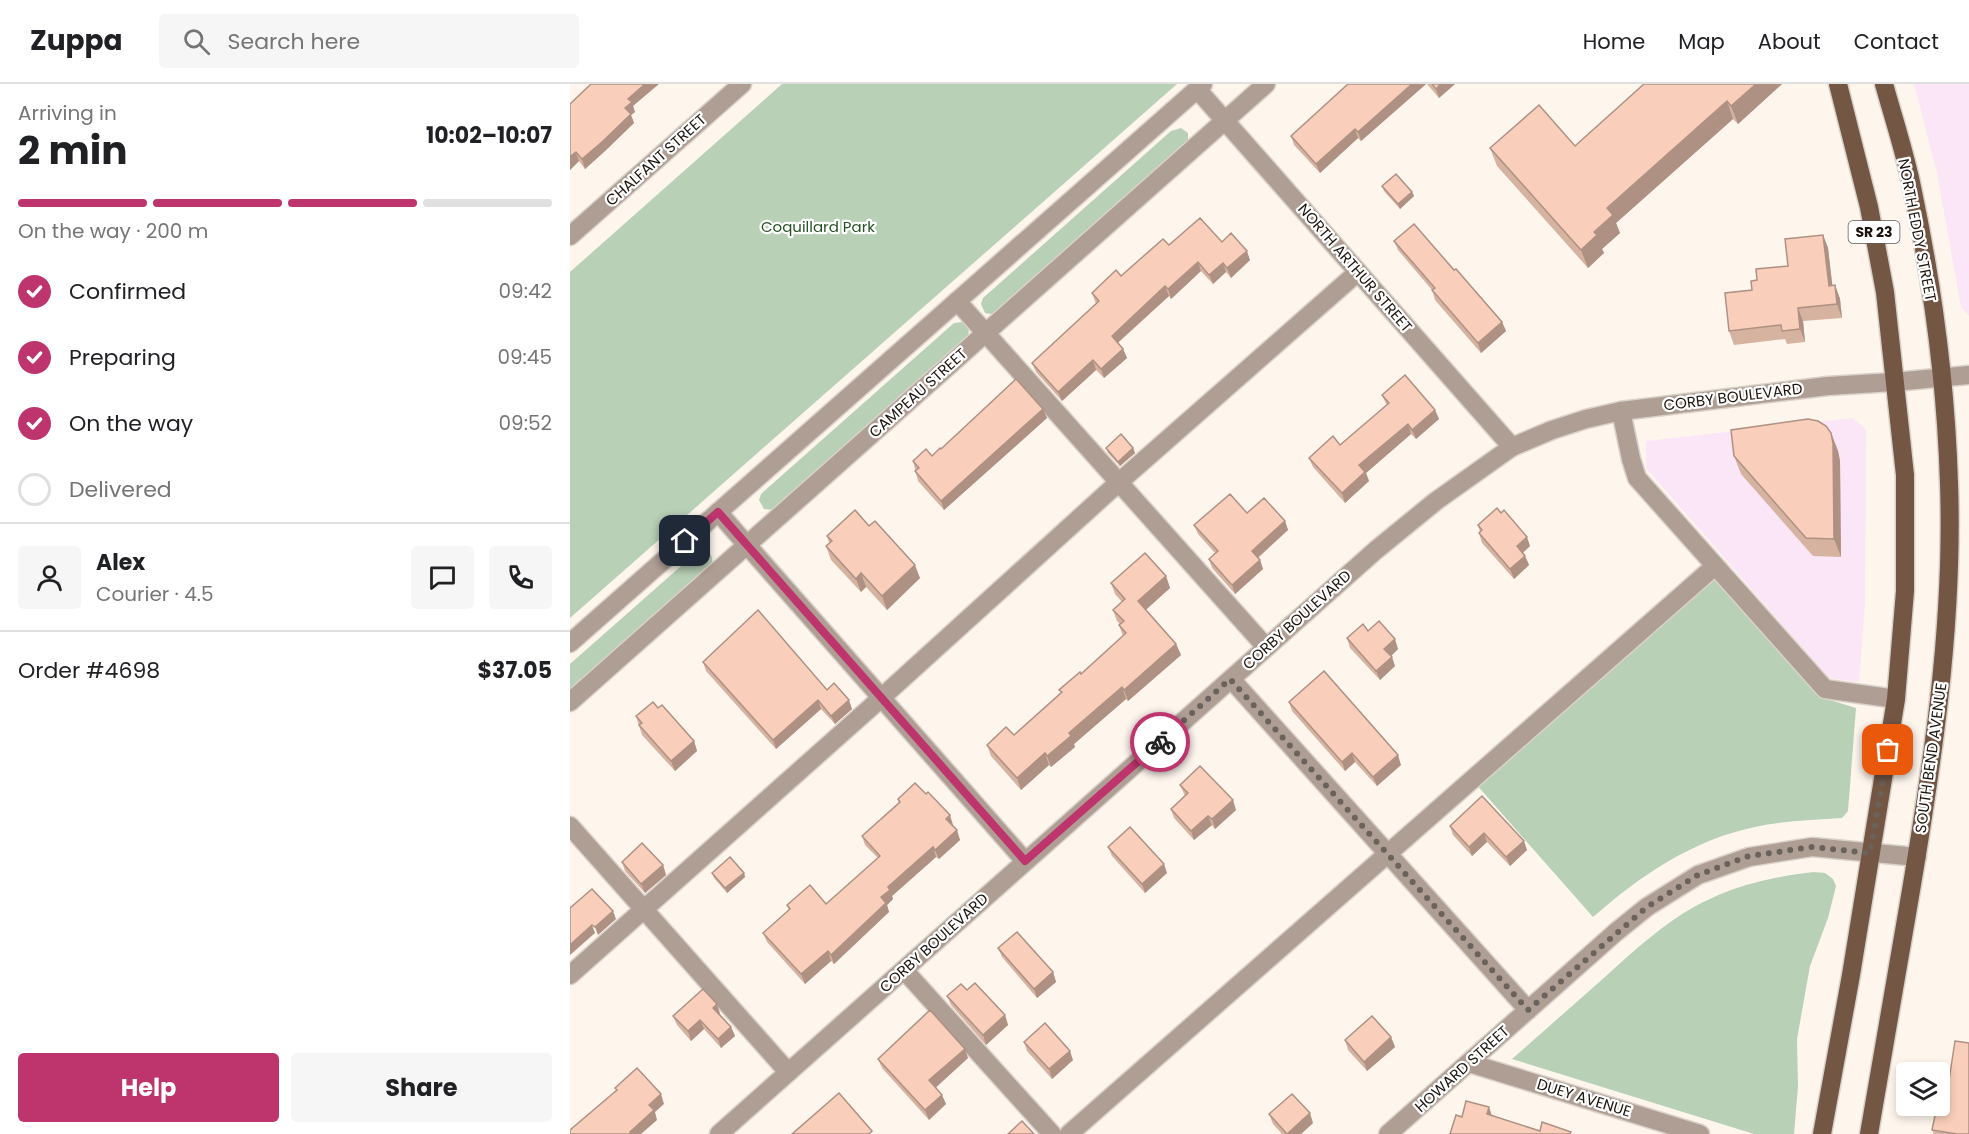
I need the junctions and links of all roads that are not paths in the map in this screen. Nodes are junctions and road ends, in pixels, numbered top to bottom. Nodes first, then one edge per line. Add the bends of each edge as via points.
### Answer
1 (742, 84) edge
2 (1266, 84) edge
3 (1838, 84) edge
4 (1884, 84) edge
5 (1200, 86) edge
6 (1225, 120) junction
7 (570, 236) edge
8 (1358, 272) junction
9 (957, 301) junction
10 (986, 333) junction
11 (1969, 375) edge
12 (1942, 378) junction
13 (1894, 382) junction
14 (1621, 411) junction
15 (1512, 447) junction
16 (1118, 483) junction
17 (718, 512) junction
18 (746, 545) junction
19 (1715, 566) junction
20 (570, 643) edge
21 (1266, 647) junction
22 (1230, 679) junction
23 (881, 698) junction
24 (1896, 699) junction
25 (570, 702) edge
26 (570, 826) edge
27 (1870, 853) junction
28 (1388, 854) junction
29 (1917, 857) junction
30 (1025, 861) junction
31 (644, 909) junction
32 (904, 969) junction
33 (570, 975) edge
34 (1528, 1010) junction
35 (1469, 1063) junction
36 (788, 1072) junction
37 (719, 1134) edge
38 (1052, 1134) edge
39 (1069, 1134) edge
40 (1388, 1134) edge
41 (1700, 1134) edge
42 (1822, 1134) edge
43 (1869, 1134) edge

1 - 7 street, CHALFANT STREET
2 - 6 street, CAMPEAU STREET
3 - 13 main road, SR 23 via 1869,207 1883,282
4 - 12 main road, NORTH EDDY STREET / SR 23 via 1913,191
5 - 6 street, NORTH ARTHUR STREET
5 - 9 street
6 - 8 street, NORTH ARTHUR STREET
6 - 10 street, CAMPEAU STREET
8 - 15 street, NORTH ARTHUR STREET
8 - 16 street
9 - 10 street
9 - 17 street
10 - 16 street
10 - 18 street, CAMPEAU STREET
11 - 12 street
12 - 13 street
12 - 29 main road, SOUTH BEND AVENUE / SR 23 via 1949,484 1948,587 1942,679
13 - 14 street, CORBY BOULEVARD
13 - 24 main road, SR 23 via 1905,475 1905,591
14 - 15 street, CORBY BOULEVARD via 1552,429
14 - 19 street via 1638,478
15 - 21 street, CORBY BOULEVARD via 1376,549
16 - 21 street
16 - 23 street
17 - 18 street
17 - 20 street
18 - 23 street
18 - 25 street, CAMPEAU STREET
19 - 24 street via 1825,689
19 - 28 street
21 - 22 street, CORBY BOULEVARD
22 - 28 street
22 - 30 street, CORBY BOULEVARD
23 - 30 street
23 - 31 street
24 - 27 main road, SR 23
26 - 31 street
27 - 29 street, HOWARD STREET
27 - 34 street, HOWARD STREET via 1812,847 1749,856 1698,875 1647,907
27 - 42 main road, SR 23
28 - 34 street
28 - 39 street
29 - 43 main road, SOUTH BEND AVENUE / SR 23
30 - 32 street, CORBY BOULEVARD
31 - 33 street
31 - 36 street
32 - 36 street, CORBY BOULEVARD
32 - 38 street
34 - 35 street, HOWARD STREET
35 - 40 street, HOWARD STREET
35 - 41 street, DUEY AVENUE
36 - 37 street, CORBY BOULEVARD

